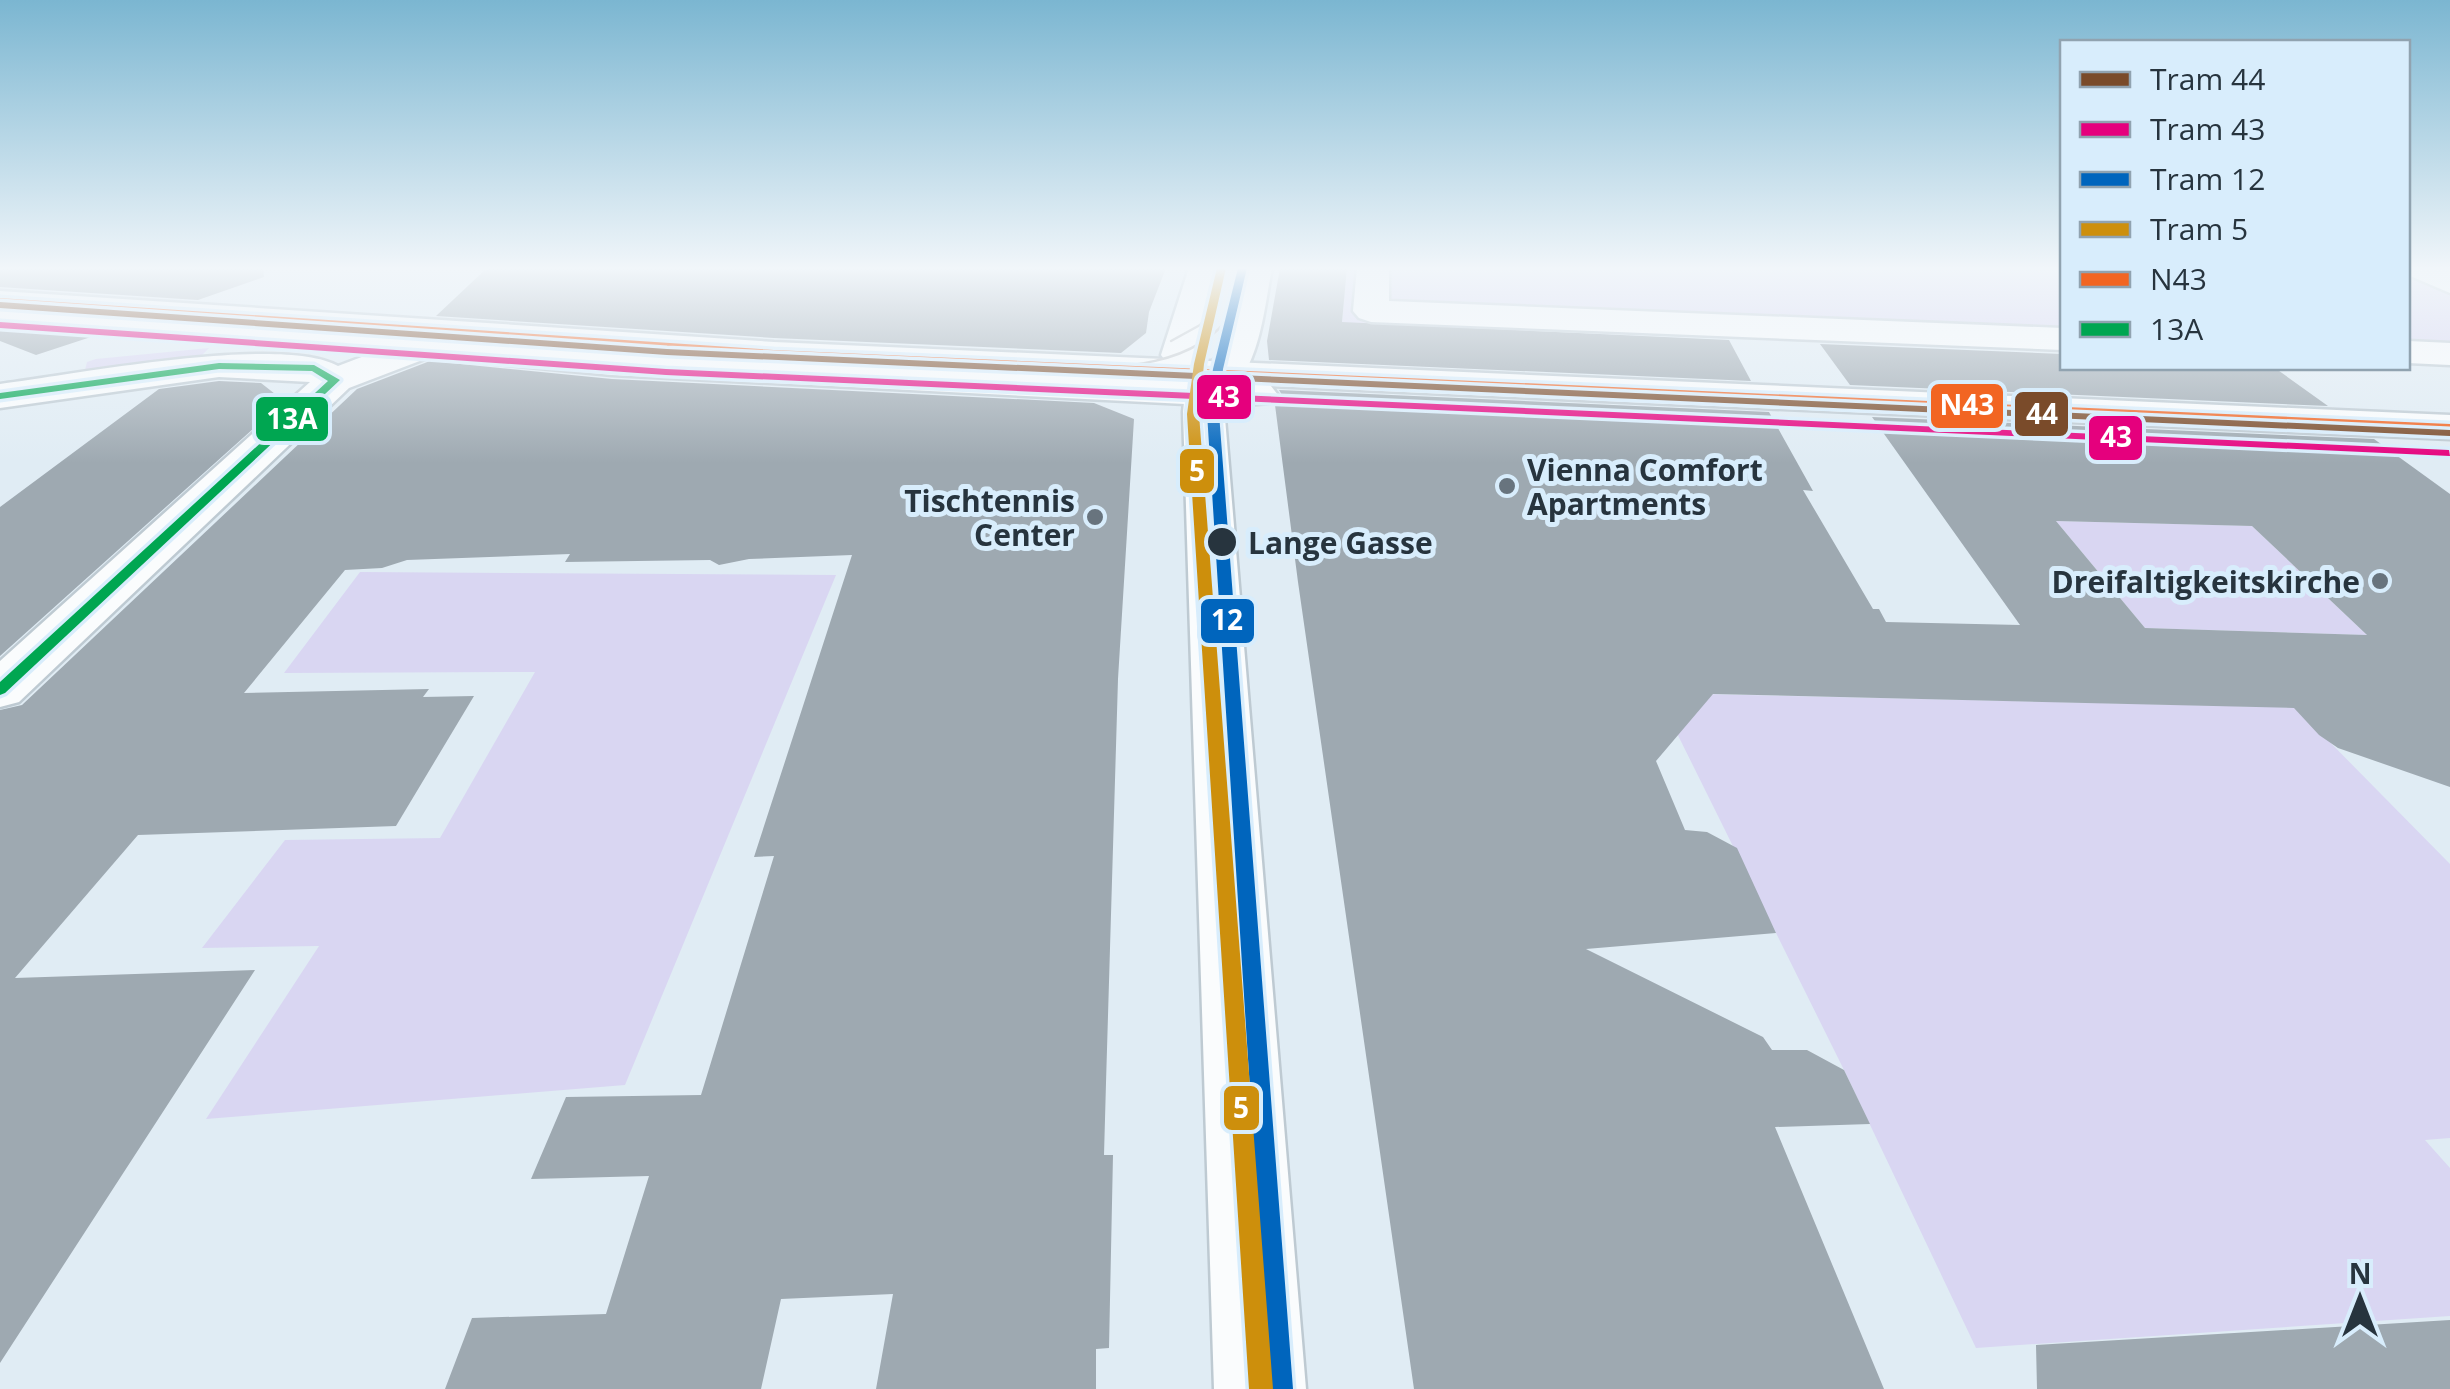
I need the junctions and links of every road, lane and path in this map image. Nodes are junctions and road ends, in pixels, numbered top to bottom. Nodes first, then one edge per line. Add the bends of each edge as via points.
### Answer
1 (296, 333) edge
2 (473, 333) edge
3 (685, 333) edge
4 (1206, 333) edge
5 (1224, 333) edge
6 (1909, 333) edge
7 (2060, 339) edge
8 (425, 346) junction
9 (2410, 352) edge
10 (2450, 354) edge
11 (1206, 370) junction
12 (335, 380) junction
13 (0, 396) edge
14 (2450, 410) edge
15 (2442, 444) edge
16 (0, 690) edge
17 (1260, 1389) edge

1 - 8 street
2 - 11 street
3 - 11 street
4 - 11 street
5 - 11 street
6 - 7 street
8 - 11 street via 612,364
8 - 12 street
9 - 10 street
11 - 14 street
11 - 15 street
11 - 17 street via 1206,495
12 - 13 street via 314,368 219,366
12 - 16 street

